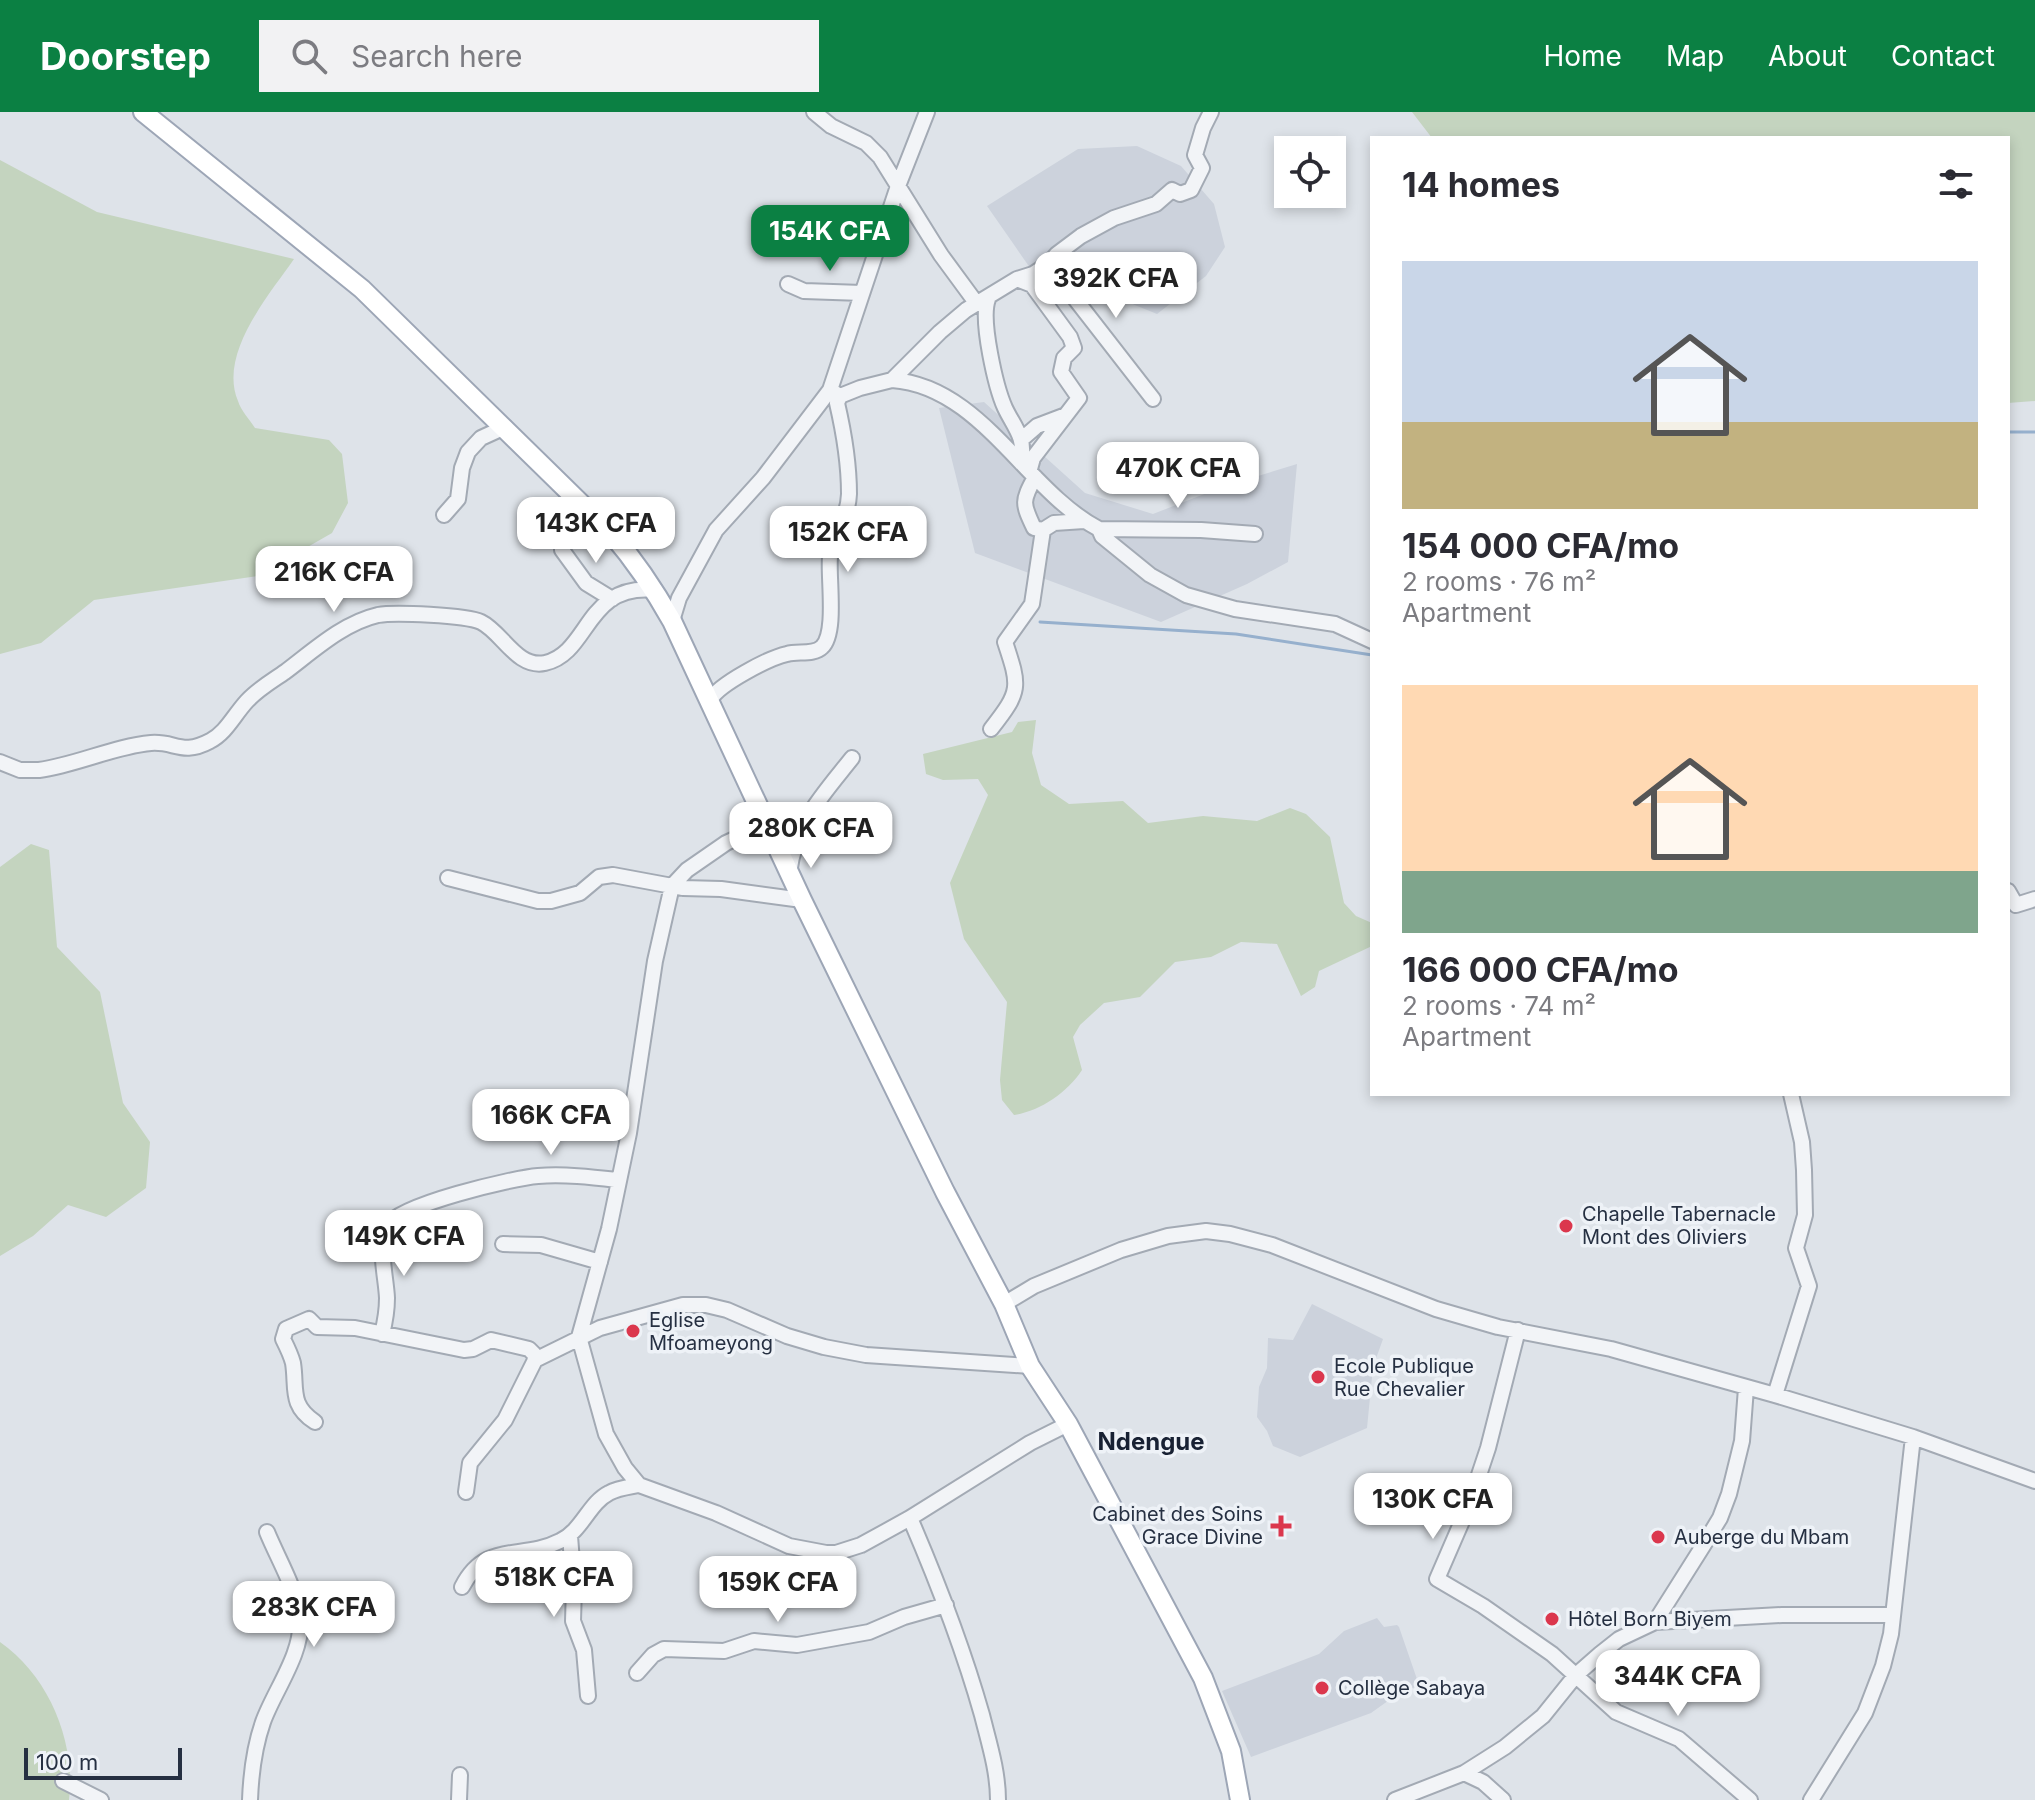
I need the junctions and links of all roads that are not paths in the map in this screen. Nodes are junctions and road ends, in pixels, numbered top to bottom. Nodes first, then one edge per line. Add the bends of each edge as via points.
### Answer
1 (143, 112) edge
2 (814, 112) edge
3 (927, 112) edge
4 (1211, 112) edge
5 (898, 186) junction
6 (1048, 264) junction
7 (1017, 279) junction
8 (788, 284) dead end
9 (862, 293) junction
10 (983, 302) junction
11 (892, 380) junction
12 (835, 393) junction
13 (1153, 399) dead end
14 (1068, 415) junction
15 (505, 427) junction
16 (1022, 439) junction
17 (1029, 469) junction
18 (444, 515) dead end
19 (1084, 521) junction
20 (1099, 529) junction
21 (1043, 530) junction
22 (1255, 534) dead end
23 (562, 550) dead end
24 (655, 590) junction
25 (612, 599) junction
26 (672, 621) junction
27 (1370, 640) edge
28 (710, 700) junction
29 (991, 729) dead end
30 (852, 758) dead end
31 (0, 762) edge
32 (767, 824) junction
33 (789, 873) junction
34 (448, 878) dead end
35 (672, 886) junction
36 (2010, 894) edge
37 (2035, 899) edge
38 (802, 900) junction
39 (1791, 1096) edge
40 (617, 1180) junction
41 (503, 1244) dead end
42 (600, 1262) junction
43 (1004, 1304) junction
44 (1518, 1330) junction
45 (382, 1334) junction
46 (579, 1337) junction
47 (535, 1360) junction
48 (1030, 1366) junction
49 (1746, 1388) junction
50 (1775, 1395) junction
51 (315, 1422) dead end
52 (1068, 1424) junction
53 (1913, 1437) junction
54 (2035, 1481) edge
55 (639, 1485) junction
56 (466, 1492) dead end
57 (910, 1518) junction
58 (267, 1532) dead end
59 (570, 1536) junction
60 (462, 1587) dead end
61 (946, 1605) junction
62 (1892, 1615) junction
63 (1655, 1622) junction
64 (637, 1673) dead end
65 (1576, 1675) junction
66 (588, 1696) dead end
67 (1464, 1773) junction
68 (460, 1775) dead end
69 (63, 1781) dead end
70 (101, 1800) edge
71 (250, 1800) edge
72 (459, 1800) edge
73 (998, 1800) edge
74 (1240, 1800) edge
75 (1395, 1800) edge
76 (1503, 1800) edge
77 (1750, 1800) edge
78 (1811, 1800) edge

1 - 15 main road via 362,289
2 - 5 street via 866,143
3 - 5 street
4 - 6 street via 1195,155 1202,168 1191,190 1172,190 1156,204 1114,218 1081,236
5 - 9 street
5 - 10 street via 946,262
6 - 7 street
6 - 13 street
7 - 10 street
7 - 14 street via 1032,285 1070,337 1074,348 1064,358 1061,372 1079,398
8 - 9 street via 804,291
9 - 12 street
10 - 11 street via 951,322
10 - 16 street via 997,386
11 - 12 street
11 - 17 street via 949,398
12 - 26 street via 716,530
12 - 28 street via 846,451 848,509 830,557 827,640 814,651 770,660
14 - 16 street via 1037,426
14 - 17 street
15 - 18 street via 481,438 468,452 458,499
15 - 24 main road via 611,533
16 - 17 street
17 - 19 street
17 - 21 street via 1024,508 1034,528
19 - 20 street
19 - 21 street via 1054,523
20 - 22 street
20 - 27 street via 1150,575 1186,595 1235,609 1335,624
21 - 29 street via 1032,604 1005,642 1017,677 1013,701
23 - 25 street via 586,583
24 - 25 street via 631,589
24 - 26 main road
25 - 31 street via 564,653 548,662 531,663 480,622 377,616 330,639 256,692 219,736 199,746 183,749 153,742 39,770
26 - 28 main road
28 - 32 main road
30 - 33 street via 803,823
32 - 33 main road
32 - 35 street via 726,843
33 - 38 main road
34 - 35 street via 538,901 580,893 604,875
35 - 38 street
35 - 40 street
36 - 37 street via 2016,905
38 - 43 main road
39 - 50 street via 1804,1170 1805,1215 1796,1248 1809,1286
40 - 42 street
40 - 45 street via 520,1178 456,1194 397,1217 384,1239
41 - 42 street via 541,1245
42 - 46 street
43 - 44 street via 1121,1250 1206,1231 1272,1245 1436,1309
43 - 48 main road
44 - 49 street via 1611,1349
44 - 65 street via 1488,1448 1437,1579 1519,1630
45 - 47 street via 464,1350 491,1340 529,1349
45 - 51 street via 317,1327 309,1319 284,1331 295,1395
46 - 47 street
46 - 48 street via 656,1311 706,1305 824,1347 909,1359
46 - 55 street via 606,1434
47 - 56 street via 505,1420 470,1463
48 - 52 main road
49 - 50 street
49 - 63 street via 1742,1441 1720,1518
50 - 53 street
52 - 57 street
52 - 74 main road via 1203,1678 1231,1751
53 - 54 street
53 - 62 street
55 - 57 street via 789,1546 826,1553 861,1545
55 - 59 street via 600,1499
57 - 61 street
58 - 71 street via 300,1621 285,1678 257,1745
59 - 60 street via 545,1548 483,1562
59 - 66 street via 573,1621 584,1650
61 - 64 street via 869,1632 797,1645 754,1641 724,1651 664,1649
61 - 73 street via 987,1736
62 - 63 street
62 - 78 street via 1883,1666 1865,1713
63 - 65 street via 1619,1639
65 - 67 street via 1522,1734
65 - 77 street via 1616,1712 1679,1739
67 - 75 street
67 - 76 street
68 - 72 street
69 - 70 street

